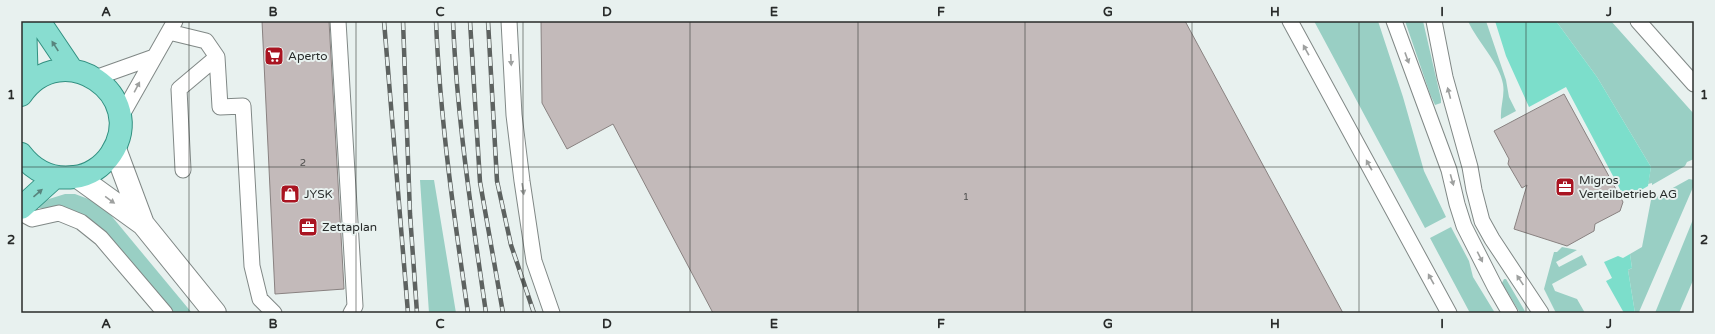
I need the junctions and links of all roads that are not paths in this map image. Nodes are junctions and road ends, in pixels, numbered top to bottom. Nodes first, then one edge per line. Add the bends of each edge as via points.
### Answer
1 (25, 21) edge
2 (39, 21) edge
3 (338, 21) edge
4 (509, 21) edge
5 (1290, 21) edge
6 (1394, 21) edge
7 (1434, 21) edge
8 (1444, 21) edge
9 (1638, 21) edge
10 (172, 26) edge
11 (1440, 53) junction
12 (217, 56) junction
13 (154, 57) junction
14 (72, 70) junction
15 (95, 78) junction
16 (1694, 84) edge
17 (24, 91) edge
18 (120, 118) junction
19 (1456, 120) junction
20 (1432, 127) junction
21 (115, 149) junction
22 (21, 154) edge
23 (183, 170) dead end
24 (55, 177) junction
25 (78, 177) junction
26 (21, 208) edge
27 (21, 213) edge
28 (143, 224) junction
29 (1509, 264) junction
30 (1489, 275) junction
31 (165, 313) edge
32 (215, 313) edge
33 (274, 313) edge
34 (351, 313) edge
35 (552, 313) edge
36 (1449, 313) edge
37 (1510, 313) edge
38 (1541, 313) edge

1 - 17 main road
14 -> 2 main road
3 - 34 lane via 355,306
4 -> 35 lane via 514,115 522,181 534,261
36 -> 5 lane
6 -> 20 lane
7 - 11 lane
8 - 11 lane
9 - 16 lane
10 - 12 lane via 206,40
10 - 13 lane
19 -> 11 lane
12 - 23 lane via 180,89
12 - 33 lane via 220,107 243,106 252,266 260,300
13 - 15 lane
18 -> 13 lane
14 - 15 main road via 84,72
14 - 17 main road via 47,73 36,78
15 - 18 main road via 108,88 116,102
18 - 21 main road via 120,134
19 - 20 lane
19 - 29 lane via 1482,221
20 -> 30 lane via 1449,170 1464,226
21 - 25 main road via 100,167
21 - 28 main road
22 - 24 main road via 42,173
24 - 25 main road
26 -> 24 main road
25 -> 28 main road
27 - 31 lane via 32,219 59,213 81,222 101,238
28 - 32 main road
29 - 30 lane
38 -> 29 lane
30 - 37 lane

